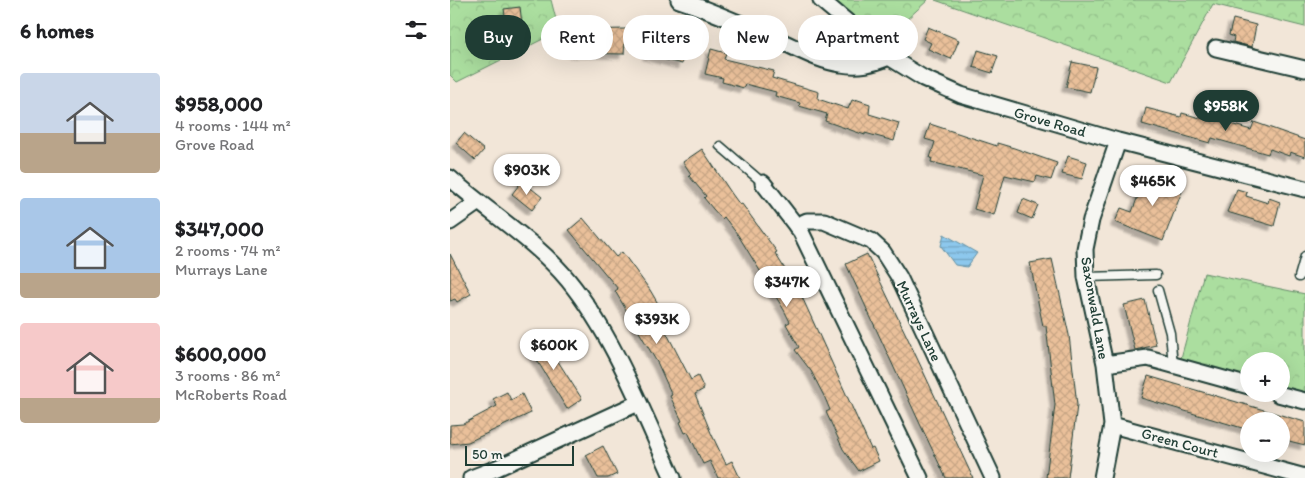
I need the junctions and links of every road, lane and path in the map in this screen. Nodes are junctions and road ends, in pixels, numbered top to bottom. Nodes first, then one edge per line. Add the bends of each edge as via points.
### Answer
1 (679, 0) edge
2 (821, 0) edge
3 (839, 15) edge
4 (1216, 48) dead end
5 (798, 49) edge
6 (825, 60) edge
7 (882, 60) edge
8 (894, 60) edge
9 (1305, 69) edge
10 (1118, 141) junction
11 (720, 146) dead end
12 (450, 178) edge
13 (763, 183) joint
14 (1305, 189) edge
15 (477, 203) junction
16 (450, 222) edge
17 (796, 226) junction
18 (1305, 256) edge
19 (1156, 275) dead end
20 (1086, 277) junction
21 (1299, 277) dead end
22 (1158, 290) dead end
23 (1105, 364) junction
24 (1173, 365) junction
25 (1240, 384) edge
26 (1290, 397) edge
27 (1305, 401) edge
28 (638, 403) junction
29 (1112, 424) junction
30 (1305, 477) edge
31 (471, 478) edge
32 (673, 478) edge
33 (920, 478) edge
34 (993, 478) edge
35 (1102, 478) edge

1 - 5 street
2 - 3 street, Grove Road
4 - 9 street
6 - 7 street via 859,65
8 - 10 street, Grove Road via 961,95
10 - 14 street, Grove Road
10 - 20 street, Saxonwald Lane via 1091,220 1085,249
11 - 13 lane
12 - 15 street
13 - 17 street
15 - 16 street
15 - 28 street via 568,279 588,307
17 - 33 street
17 - 34 street, Murrays Lane via 807,221 824,221 871,241 884,252 899,277
18 - 21 lane
19 - 20 lane
20 - 23 street, Saxonwald Lane
22 - 24 lane via 1170,333
23 - 24 street via 1148,358
23 - 29 street, Saxonwald Lane
24 - 25 street
26 - 27 street
28 - 31 street
28 - 32 street
29 - 30 street, Green Court
29 - 35 street, Saxonwald Lane

